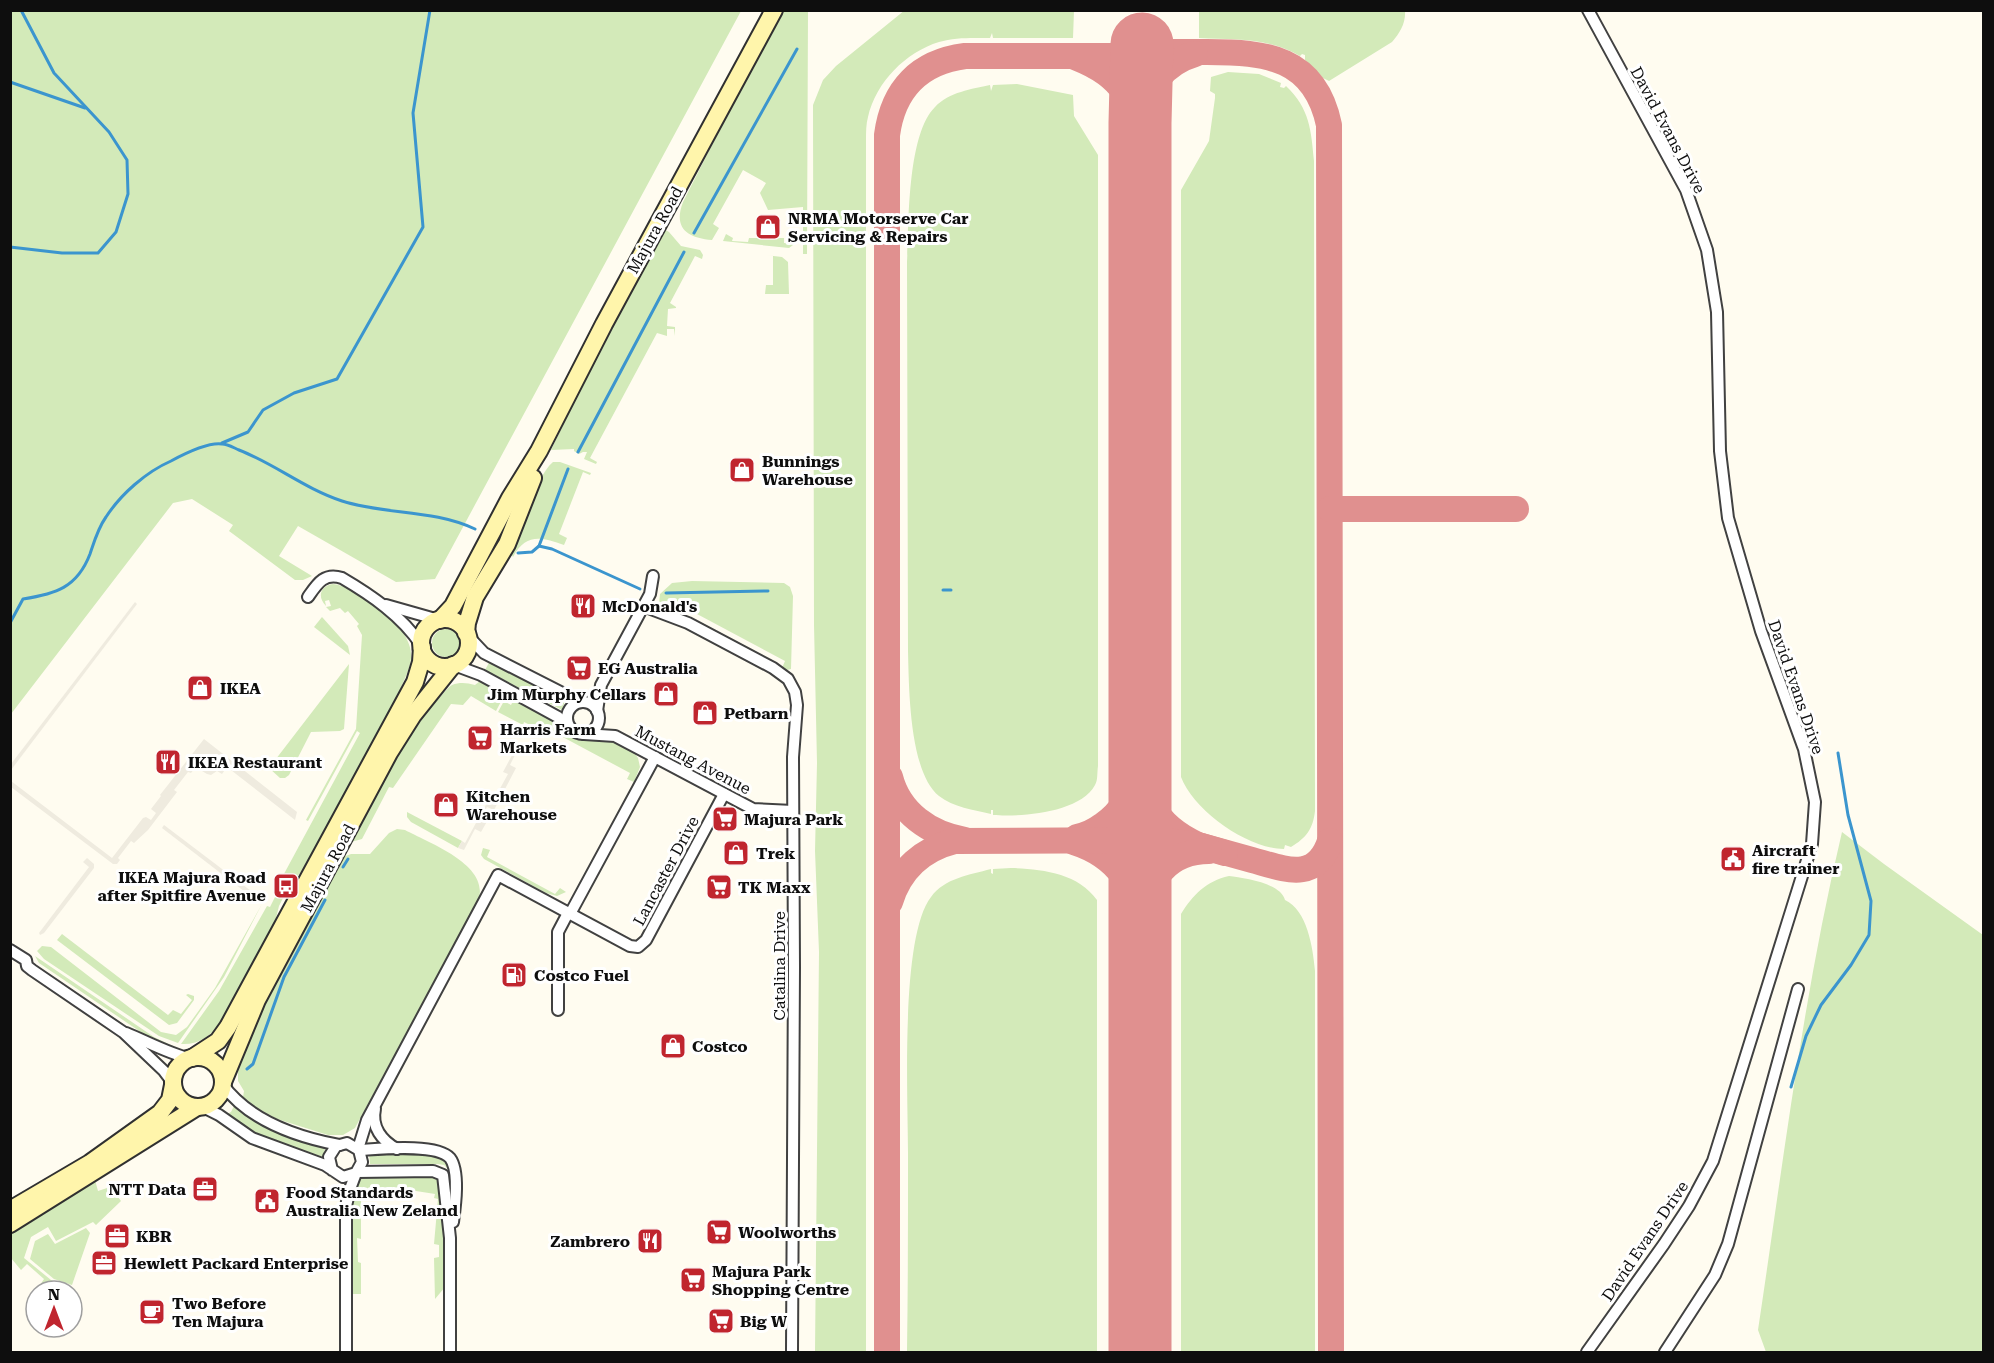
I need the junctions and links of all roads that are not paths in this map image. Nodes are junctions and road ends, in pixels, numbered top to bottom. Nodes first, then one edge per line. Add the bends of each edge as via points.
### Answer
1 (774, 10) edge
2 (1588, 10) edge
3 (539, 451) junction
4 (652, 576) dead end
5 (308, 597) dead end
6 (378, 602) junction
7 (644, 606) junction
8 (440, 620) junction
9 (467, 635) junction
10 (422, 646) junction
11 (454, 665) junction
12 (601, 685) junction
13 (581, 702) junction
14 (598, 712) junction
15 (570, 728) junction
16 (585, 734) junction
17 (615, 736) junction
18 (655, 757) junction
19 (724, 794) junction
20 (793, 811) junction
21 (569, 913) junction
22 (10, 950) edge
23 (1798, 989) dead end
24 (558, 1010) dead end
25 (123, 1032) junction
26 (191, 1059) junction
27 (173, 1084) junction
28 (223, 1084) junction
29 (376, 1104) junction
30 (200, 1107) junction
31 (367, 1120) junction
32 (340, 1144) junction
33 (359, 1149) junction
34 (398, 1149) junction
35 (333, 1171) junction
36 (357, 1173) junction
37 (346, 1206) junction
38 (10, 1210) edge
39 (10, 1224) edge
40 (450, 1238) junction
41 (346, 1353) edge
42 (450, 1353) edge
43 (792, 1353) edge
44 (1587, 1353) edge
45 (1665, 1353) edge

1 - 3 main road, Majura Road
2 - 44 street, David Evans Drive via 1686,190 1707,250 1717,312 1720,451 1728,518 1761,632 1804,749 1815,802 1812,844 1713,1161 1689,1206
3 - 8 main road, Majura Road via 453,606
3 - 9 main road, Majura Road via 537,468 510,536 475,597
4 - 7 street
5 - 6 street via 320,581 335,576
6 - 8 street
6 - 10 street via 408,627
7 - 12 street
7 - 20 street, Catalina Drive via 697,627 791,681 796,700
8 - 9 main road via 456,622
8 - 10 main road via 427,628
9 - 11 main road via 466,654
9 - 13 street via 484,652
10 - 11 main road via 433,664
10 - 26 main road, Majura Road via 415,682 228,1027 213,1045
11 - 15 street via 481,675 558,717
11 - 28 main road, Majura Road via 413,715 389,753 257,1000
12 - 13 street
12 - 14 street
13 - 14 street via 589,703
13 - 15 street via 568,712
14 - 16 street via 596,727
14 - 17 street, Mustang Avenue
15 - 16 street
16 - 17 street, Mustang Avenue
17 - 18 street, Mustang Avenue
18 - 19 street, Mustang Avenue
18 - 21 street
19 - 20 street, Mustang Avenue via 756,810
19 - 21 street, Lancaster Drive via 643,944 632,947
20 - 43 street, Catalina Drive
21 - 24 street via 558,932
21 - 29 street, Lancaster Drive via 498,875
22 - 25 street via 26,960 32,970
23 - 45 street via 1728,1244 1715,1275
25 - 26 street via 165,1052
25 - 27 street via 165,1071
26 - 27 main road via 178,1068
26 - 28 main road via 203,1058 213,1063
27 - 30 main road via 181,1101
27 - 38 main road via 169,1102 160,1113 90,1163
28 - 30 main road via 216,1099
28 - 32 street via 235,1099 264,1120
29 - 31 street
29 - 34 street via 376,1129
30 - 35 street via 248,1136
30 - 39 main road
31 - 32 street
31 - 33 street
32 - 33 street
32 - 35 street via 330,1155
33 - 34 street
33 - 36 street via 362,1162
34 - 40 street via 435,1150 450,1159 455,1175
35 - 36 street via 343,1176
35 - 37 street
36 - 37 street
36 - 40 street via 441,1173
37 - 41 street
40 - 42 street

